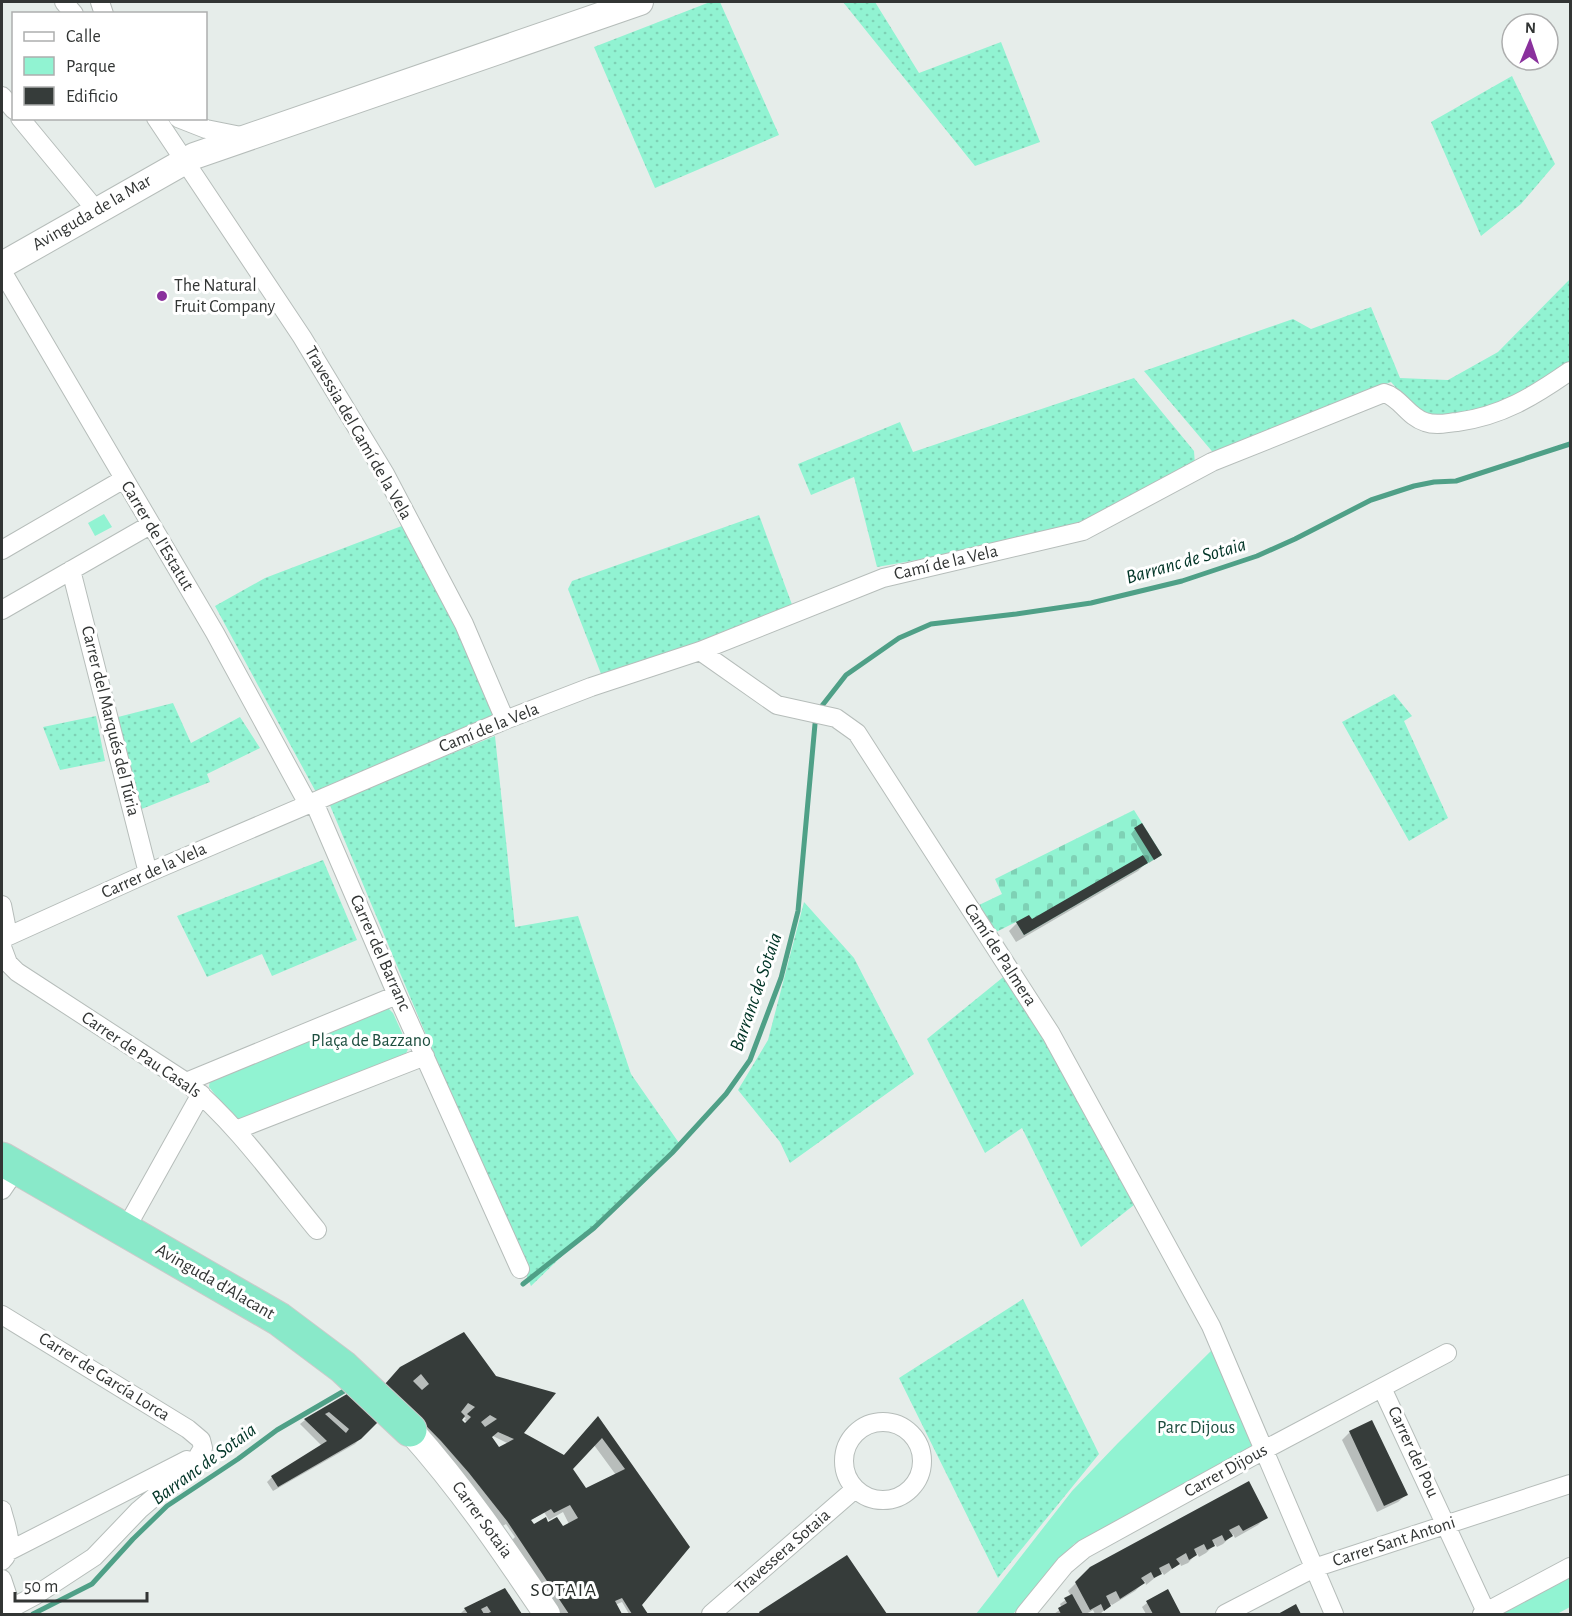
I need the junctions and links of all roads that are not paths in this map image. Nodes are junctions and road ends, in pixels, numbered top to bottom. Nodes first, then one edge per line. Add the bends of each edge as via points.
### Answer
1 (640, 2) edge
2 (2, 96) edge
3 (12, 108) edge
4 (22, 120) edge
5 (157, 120) edge
6 (183, 120) edge
7 (247, 138) junction
8 (183, 162) junction
9 (96, 210) junction
10 (2, 265) edge
11 (2, 271) edge
12 (1570, 371) edge
13 (123, 479) junction
14 (150, 525) junction
15 (2, 550) edge
16 (71, 570) junction
17 (2, 610) edge
18 (700, 651) junction
19 (505, 720) junction
20 (311, 803) junction
21 (148, 873) junction
22 (2, 905) edge
23 (4, 940) edge
24 (397, 995) junction
25 (425, 1056) junction
26 (186, 1082) junction
27 (201, 1094) junction
28 (236, 1130) junction
29 (7, 1172) edge
30 (125, 1230) junction
31 (317, 1230) dead end
32 (520, 1269) dead end
33 (2, 1315) edge
34 (1447, 1353) dead end
35 (1382, 1388) junction
36 (410, 1431) joint
37 (202, 1448) junction
38 (1264, 1450) junction
39 (1570, 1484) edge
40 (855, 1489) junction
41 (2, 1510) edge
42 (1447, 1525) junction
43 (5, 1556) edge
44 (1570, 1567) edge
45 (1314, 1568) junction
46 (2, 1580) edge
47 (7, 1612) edge
48 (547, 1614) edge
49 (711, 1614) edge
50 (1025, 1614) edge
51 (1225, 1614) edge
52 (1334, 1614) edge
53 (1486, 1614) edge

1 - 7 main road, Avinguda de la Mar
2 - 3 street
4 - 9 street
5 - 8 street, Travessia del Camí de la Vela
6 - 7 street
7 - 8 main road, Avinguda de la Mar
8 - 9 main road, Avinguda de la Mar
8 - 19 street, Travessia del Camí de la Vela via 302,337 385,474 464,624
9 - 10 main road, Avinguda de la Mar
11 - 13 street, Carrer de l'Estatut
12 - 18 street, Camí de la Vela via 1534,396 1481,419 1436,425 1423,422 1384,393 1212,462 1083,531 884,578
13 - 14 street, Carrer de l'Estatut
13 - 15 street
14 - 16 street
14 - 20 street, Carrer de l'Estatut
16 - 17 street
16 - 21 street, Carrer del Marqués del Túria
18 - 19 street, Camí de la Vela
18 - 38 street, Camí de Palmera via 777,705 836,718 857,733 1051,1034 1219,1340
19 - 20 street, Camí de la Vela
20 - 21 street, Carrer de la Vela
20 - 24 street, Carrer del Barranc
21 - 23 street, Carrer de la Vela
22 - 23 street, Carrer de Pau Casals
23 - 26 street, Carrer de Pau Casals via 8,963 17,972
24 - 25 street, Carrer del Barranc
24 - 26 street
25 - 28 street
25 - 32 street, Carrer del Barranc
26 - 27 street, Carrer de Pau Casals
27 - 28 street, Carrer de Pau Casals
27 - 30 street
28 - 31 street, Carrer de Pau Casals
29 - 30 highway, Avinguda d'Alacant
30 - 36 highway, Avinguda d'Alacant via 279,1319 343,1367
33 - 37 street, Carrer de García Lorca via 188,1430 198,1437
34 - 35 street, Carrer Dijous
35 - 38 street, Carrer Dijous
35 - 42 street, Carrer del Pou
36 - 48 main road, Carrer Sotaia via 486,1523
37 - 43 street
37 - 47 street via 186,1471 139,1510 94,1557
38 - 45 street, Camí de Palmera
38 - 50 street, Carrer Dijous via 1072,1557
39 - 42 street, Carrer Sant Antoni
40 - 40 street via 883,1500 906,1493 915,1484 923,1460 909,1430 883,1422 857,1431 849,1442 844,1463
40 - 49 street, Travessera Sotaia
41 - 43 street via 9,1541
42 - 45 street, Carrer Sant Antoni
42 - 53 street, Carrer del Pou
44 - 53 street
45 - 51 street, Carrer Sant Antoni
45 - 52 street, Camí de Palmera
46 - 47 street via 8,1594

